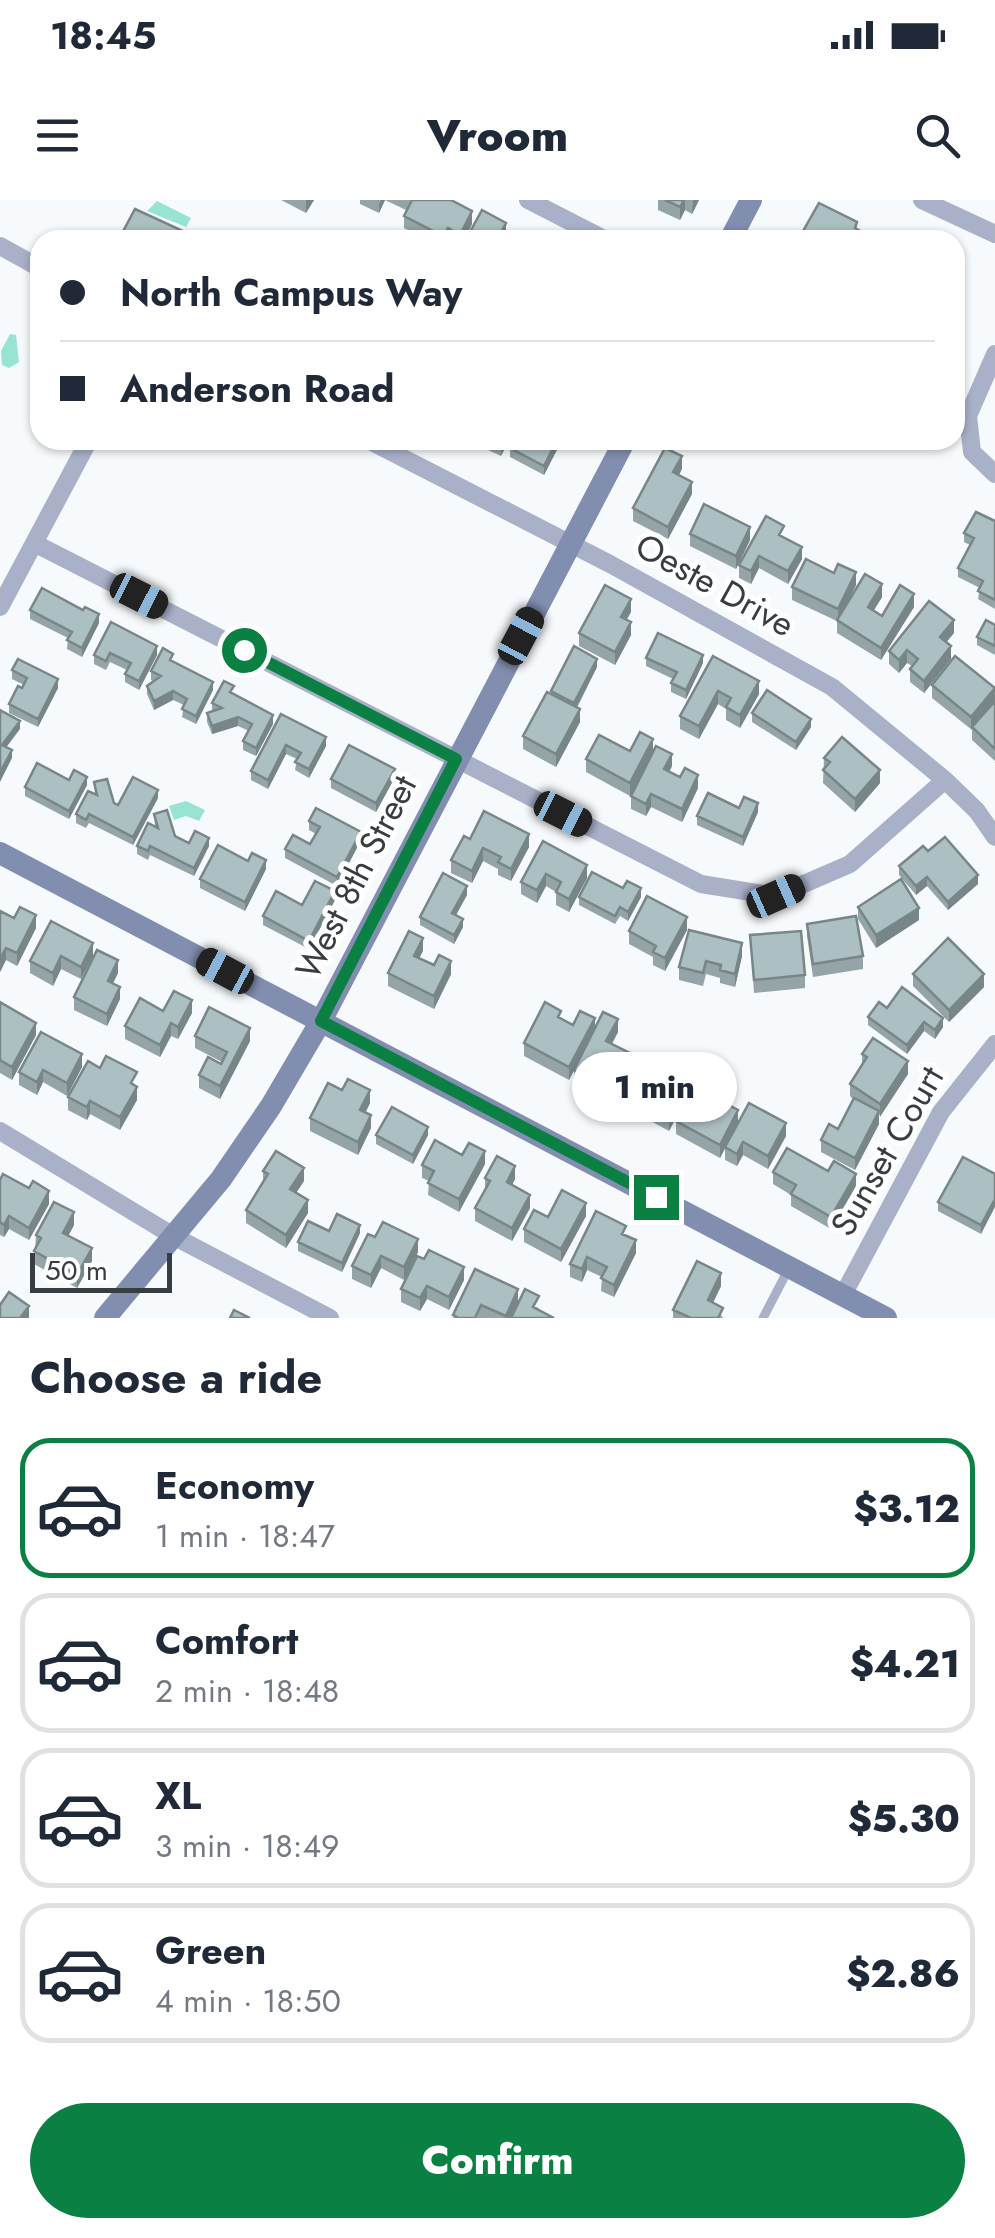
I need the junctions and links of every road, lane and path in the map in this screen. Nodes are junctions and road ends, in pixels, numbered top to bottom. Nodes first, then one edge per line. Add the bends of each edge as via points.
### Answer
1 (528, 200) edge
2 (751, 200) edge
3 (922, 200) edge
4 (586, 230) edge
5 (735, 230) edge
6 (995, 234) edge
7 (0, 246) edge
8 (30, 262) edge
9 (995, 354) edge
10 (84, 450) edge
11 (387, 450) edge
12 (619, 450) edge
13 (995, 474) edge
14 (34, 542) junction
15 (570, 544) junction
16 (0, 607) edge
17 (456, 759) junction
18 (945, 780) junction
19 (995, 837) edge
20 (0, 854) edge
21 (321, 1021) junction
22 (995, 1044) edge
23 (0, 1131) edge
24 (175, 1237) junction
25 (789, 1267) junction
26 (843, 1295) junction
27 (105, 1318) edge
28 (330, 1318) edge
29 (763, 1318) edge
30 (886, 1318) edge

1 - 4 street
2 - 5 street
3 - 6 street
7 - 8 street
9 - 13 street via 968,416 972,452
10 - 14 street
11 - 15 street, Oeste Drive
12 - 15 street, West 8th Street
14 - 16 street
14 - 17 street
15 - 17 street, West 8th Street
15 - 18 street, Oeste Drive via 832,687
17 - 18 street via 701,884 776,896 850,864
17 - 21 street, West 8th Street
18 - 19 street, Oeste Drive
20 - 21 street
21 - 24 street, West 8th Street via 271,1106
21 - 25 street
22 - 26 street, Sunset Court via 941,1112
23 - 24 street
24 - 27 street, West 8th Street
24 - 28 street
25 - 26 street
25 - 29 lane
26 - 30 street

